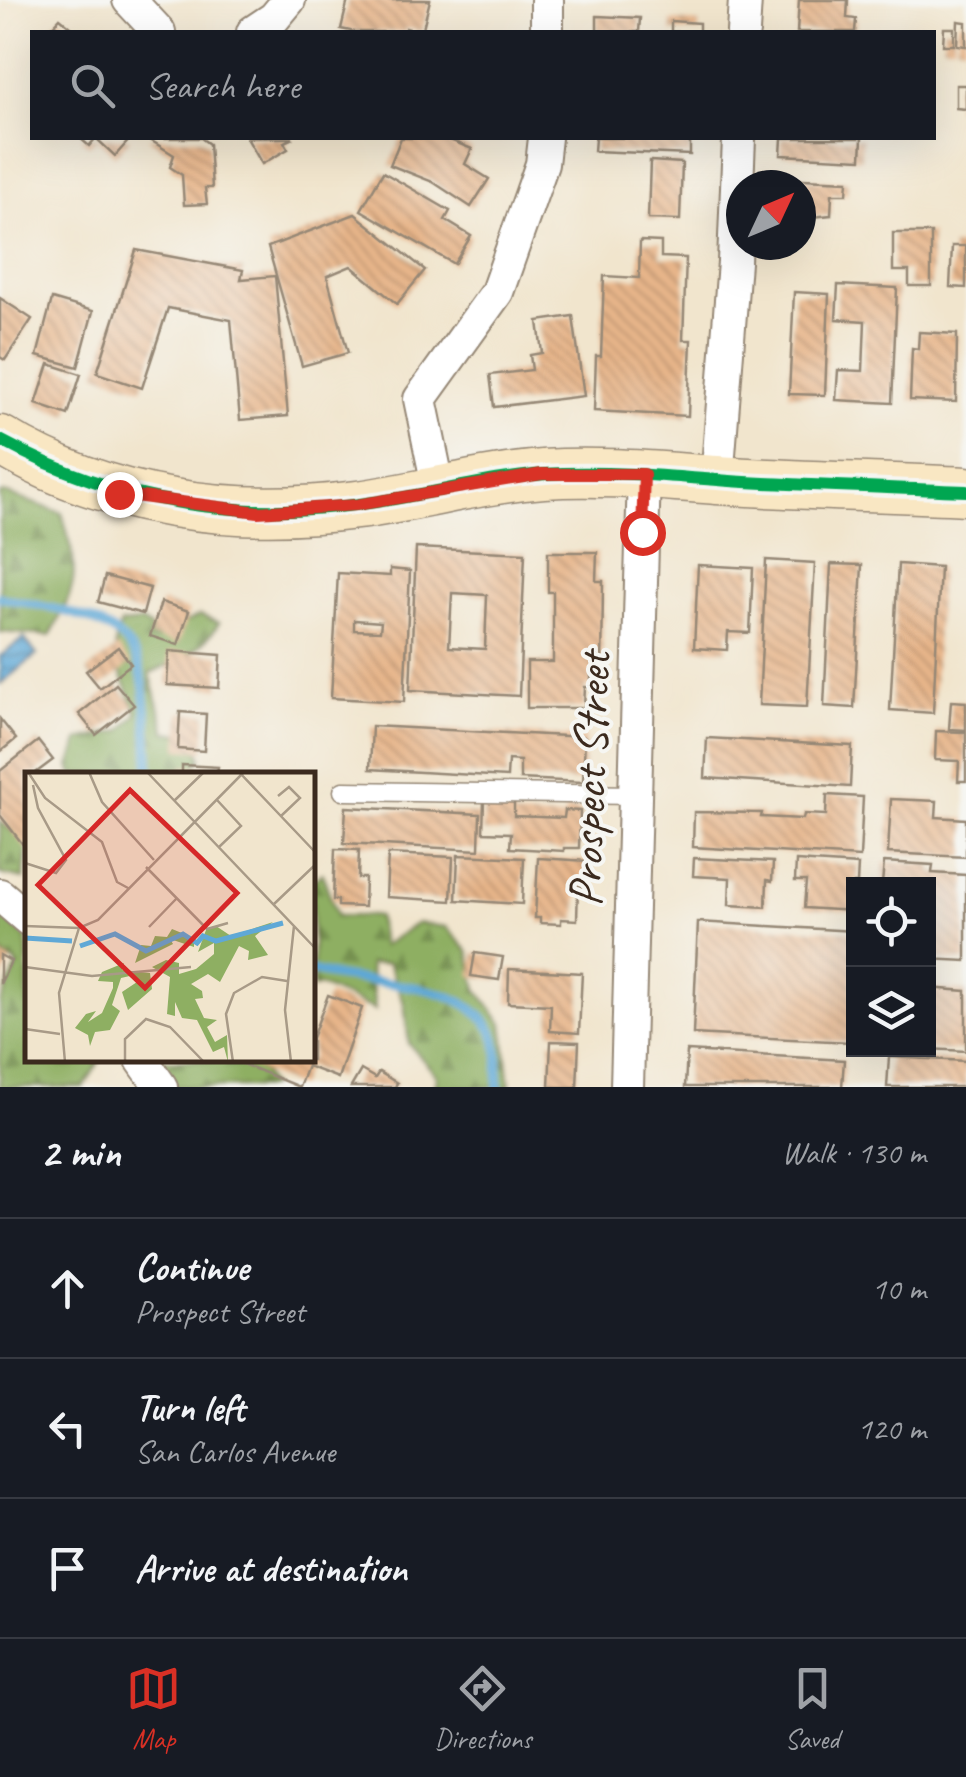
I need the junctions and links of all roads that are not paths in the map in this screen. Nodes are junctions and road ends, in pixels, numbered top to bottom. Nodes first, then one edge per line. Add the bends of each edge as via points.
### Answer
1 (129, 0) edge
2 (288, 0) edge
3 (547, 0) edge
4 (745, 0) edge
5 (157, 30) edge
6 (256, 30) edge
7 (547, 30) edge
8 (743, 30) edge
9 (545, 140) edge
10 (739, 140) edge
11 (0, 440) edge
12 (644, 474) junction
13 (717, 480) junction
14 (439, 490) junction
15 (966, 491) edge
16 (342, 791) dead end
17 (635, 795) junction
18 (0, 895) edge
19 (25, 916) edge
20 (143, 1062) edge
21 (161, 1087) edge
22 (628, 1087) edge

1 - 5 street
2 - 6 street
3 - 7 street
4 - 8 street
9 - 14 street via 497,292 420,399
10 - 13 street
11 - 14 main road via 119,494 258,512
12 - 13 main road
12 - 14 main road via 542,474
12 - 17 street, Prospect Street
13 - 15 main road
16 - 17 lane
17 - 22 street, Prospect Street
18 - 19 street
20 - 21 street

